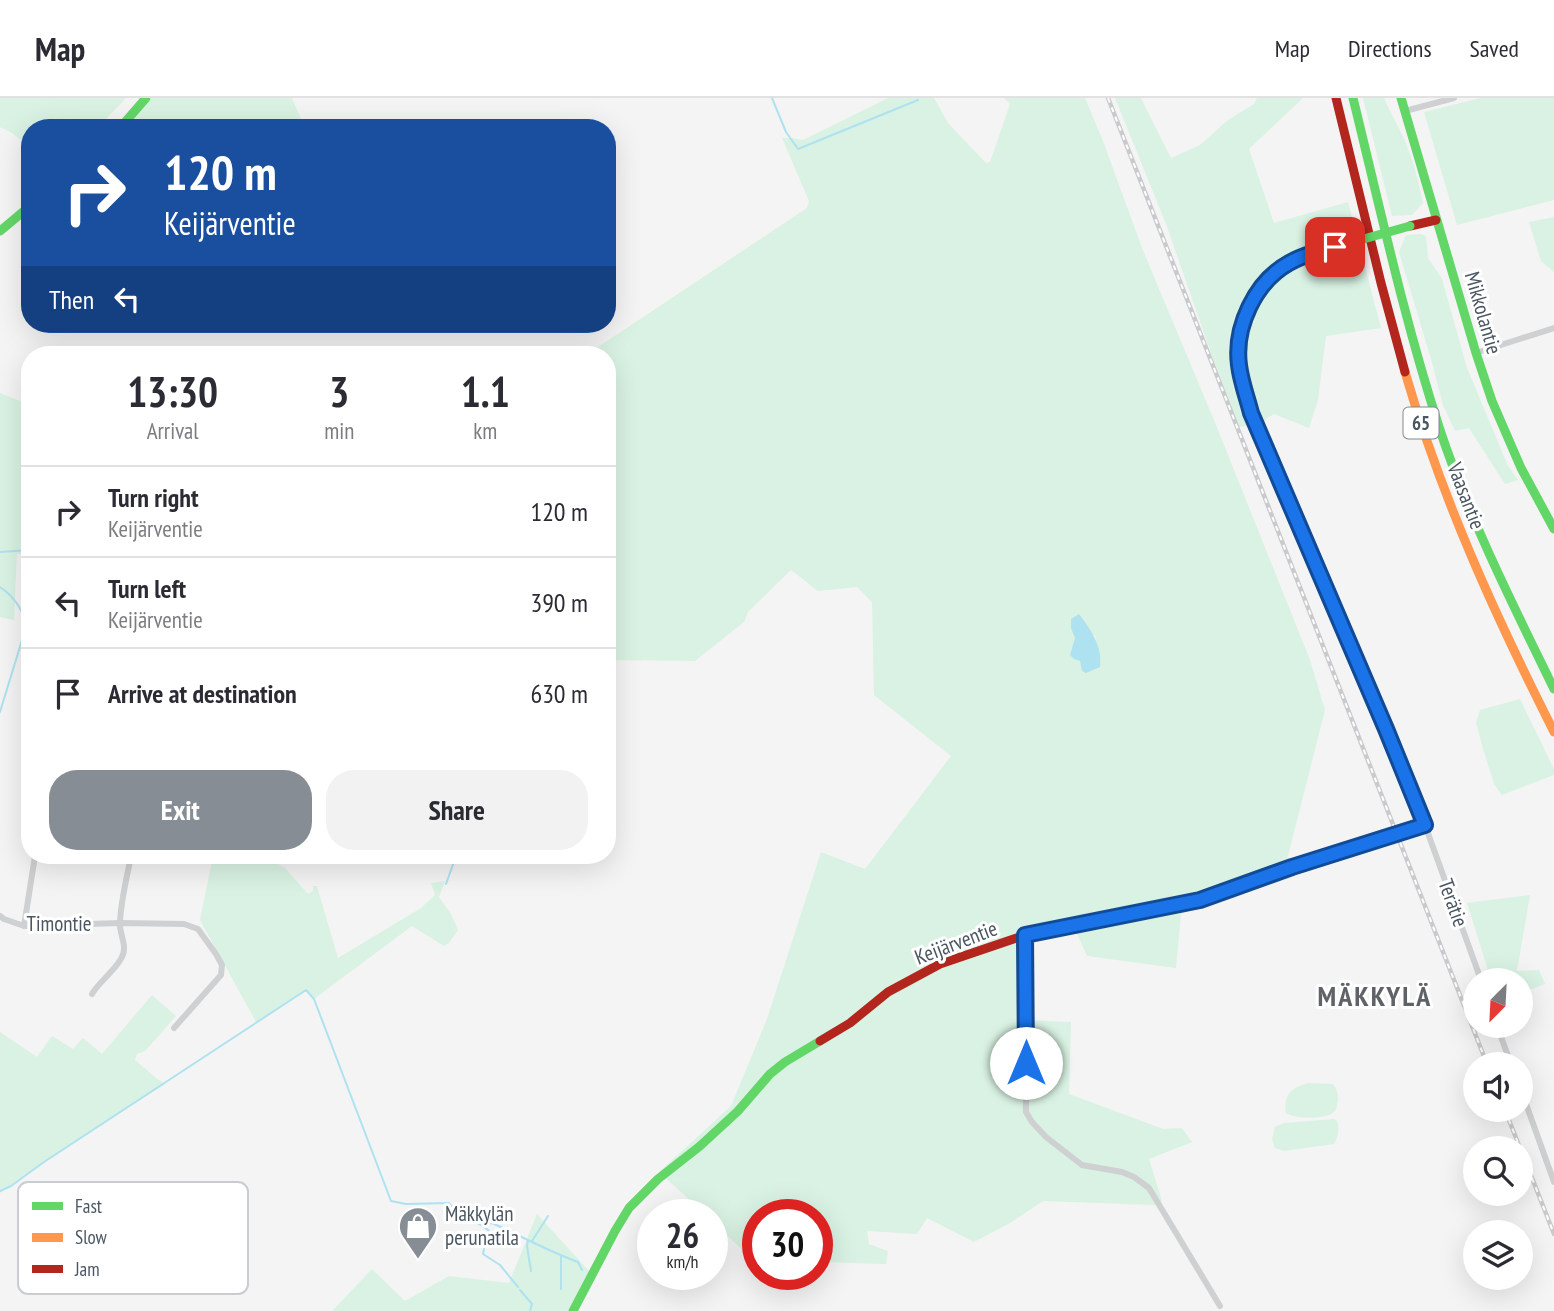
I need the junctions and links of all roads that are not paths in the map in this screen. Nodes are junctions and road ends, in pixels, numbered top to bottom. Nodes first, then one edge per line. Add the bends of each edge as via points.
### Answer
1 (146, 98) edge
2 (1336, 98) edge
3 (1353, 98) edge
4 (1401, 98) edge
5 (1454, 98) edge
6 (1405, 111) junction
7 (128, 119) edge
8 (21, 214) edge
9 (1436, 220) junction
10 (0, 231) edge
11 (1554, 328) edge
12 (1476, 353) junction
13 (1554, 529) edge
14 (1554, 689) edge
15 (1554, 732) edge
16 (1420, 827) junction
17 (33, 864) edge
18 (130, 864) edge
19 (0, 916) edge
20 (120, 923) junction
21 (24, 926) junction
22 (1025, 935) junction
23 (1476, 968) edge
24 (92, 994) dead end
25 (174, 1028) dead end
26 (1532, 1122) edge
27 (1554, 1182) edge
28 (1220, 1306) dead end
29 (573, 1311) edge

1 - 7 main road
2 - 15 main road, Vaasantie / 65 via 1387,307 1435,467 1497,618
3 - 14 main road, Vaasantie / 65 via 1440,430 1482,539
4 - 6 main road, Mikkolantie
5 - 6 street
6 - 9 main road, Mikkolantie
8 - 10 main road
9 - 12 main road, Mikkolantie
9 - 16 main road, bridge via 1288,263 1253,300 1243,322 1238,353 1251,413 1386,729
11 - 12 street
12 - 13 main road, Mikkolantie via 1507,438
16 - 22 main road, Keijärventie, bridge via 1200,900
16 - 23 street, Terätie
17 - 21 street
18 - 20 street
19 - 21 street, Timontie
20 - 21 street, Timontie
20 - 24 street via 125,949
20 - 25 street, Timontie via 184,924 198,929 222,965 221,975
22 - 28 street via 1026,1112 1046,1137 1082,1165 1122,1172 1149,1188
22 - 29 main road, Keijärventie via 940,964 888,992 850,1023 770,1074 738,1111 629,1208
26 - 27 street

